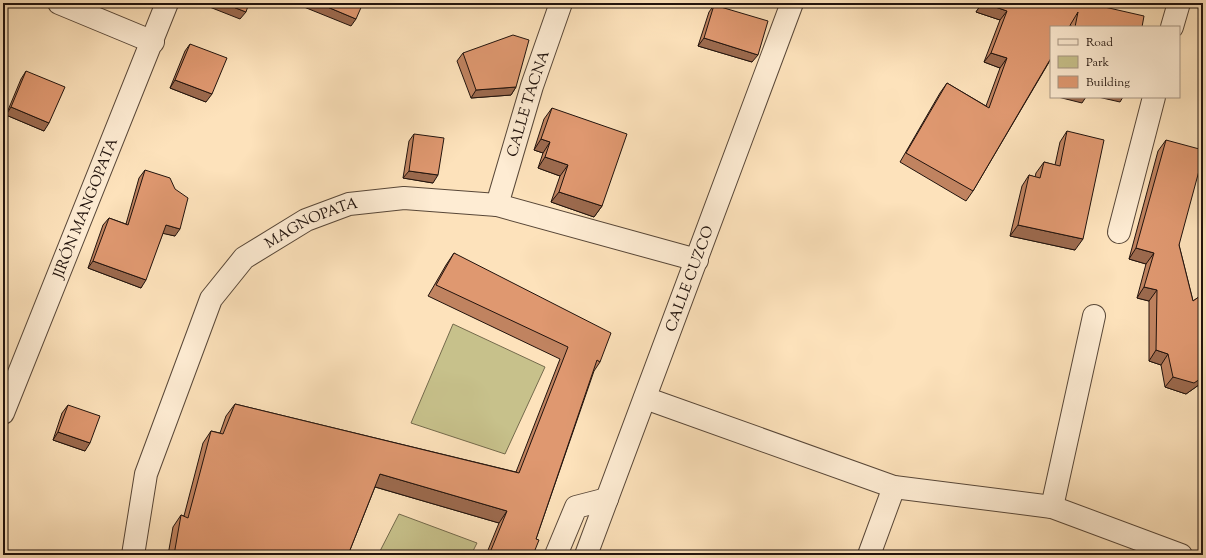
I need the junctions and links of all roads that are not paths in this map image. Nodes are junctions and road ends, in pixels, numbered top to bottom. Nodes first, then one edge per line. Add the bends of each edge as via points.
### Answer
1 (59, 3) edge
2 (168, 3) edge
3 (561, 3) edge
4 (792, 3) edge
5 (1178, 3) edge
6 (1172, 26) edge
7 (153, 42) junction
8 (1154, 98) edge
9 (497, 205) junction
10 (1119, 232) dead end
11 (697, 260) junction
12 (1094, 316) dead end
13 (645, 398) junction
14 (3, 413) edge
15 (894, 487) junction
16 (607, 499) junction
17 (1052, 507) junction
18 (1167, 553) edge
19 (133, 555) edge
20 (556, 555) edge
21 (586, 555) edge
22 (869, 555) edge

1 - 7 street
2 - 7 street, JIRÓN MANGOPATA
3 - 9 street, CALLE TACNA via 532,86
4 - 11 street, CALLE CUZCO
5 - 6 street
7 - 14 street, JIRÓN MANGOPATA
8 - 10 street
9 - 11 street, MAGNOPATA
9 - 19 street, MAGNOPATA via 404,198 349,204 306,220 244,258 211,299 146,474
11 - 13 street, CALLE CUZCO
12 - 17 street
13 - 15 street
13 - 16 street, CALLE CUZCO
15 - 17 street
15 - 22 street
16 - 20 street via 576,507
16 - 21 street, CALLE CUZCO
17 - 18 street

